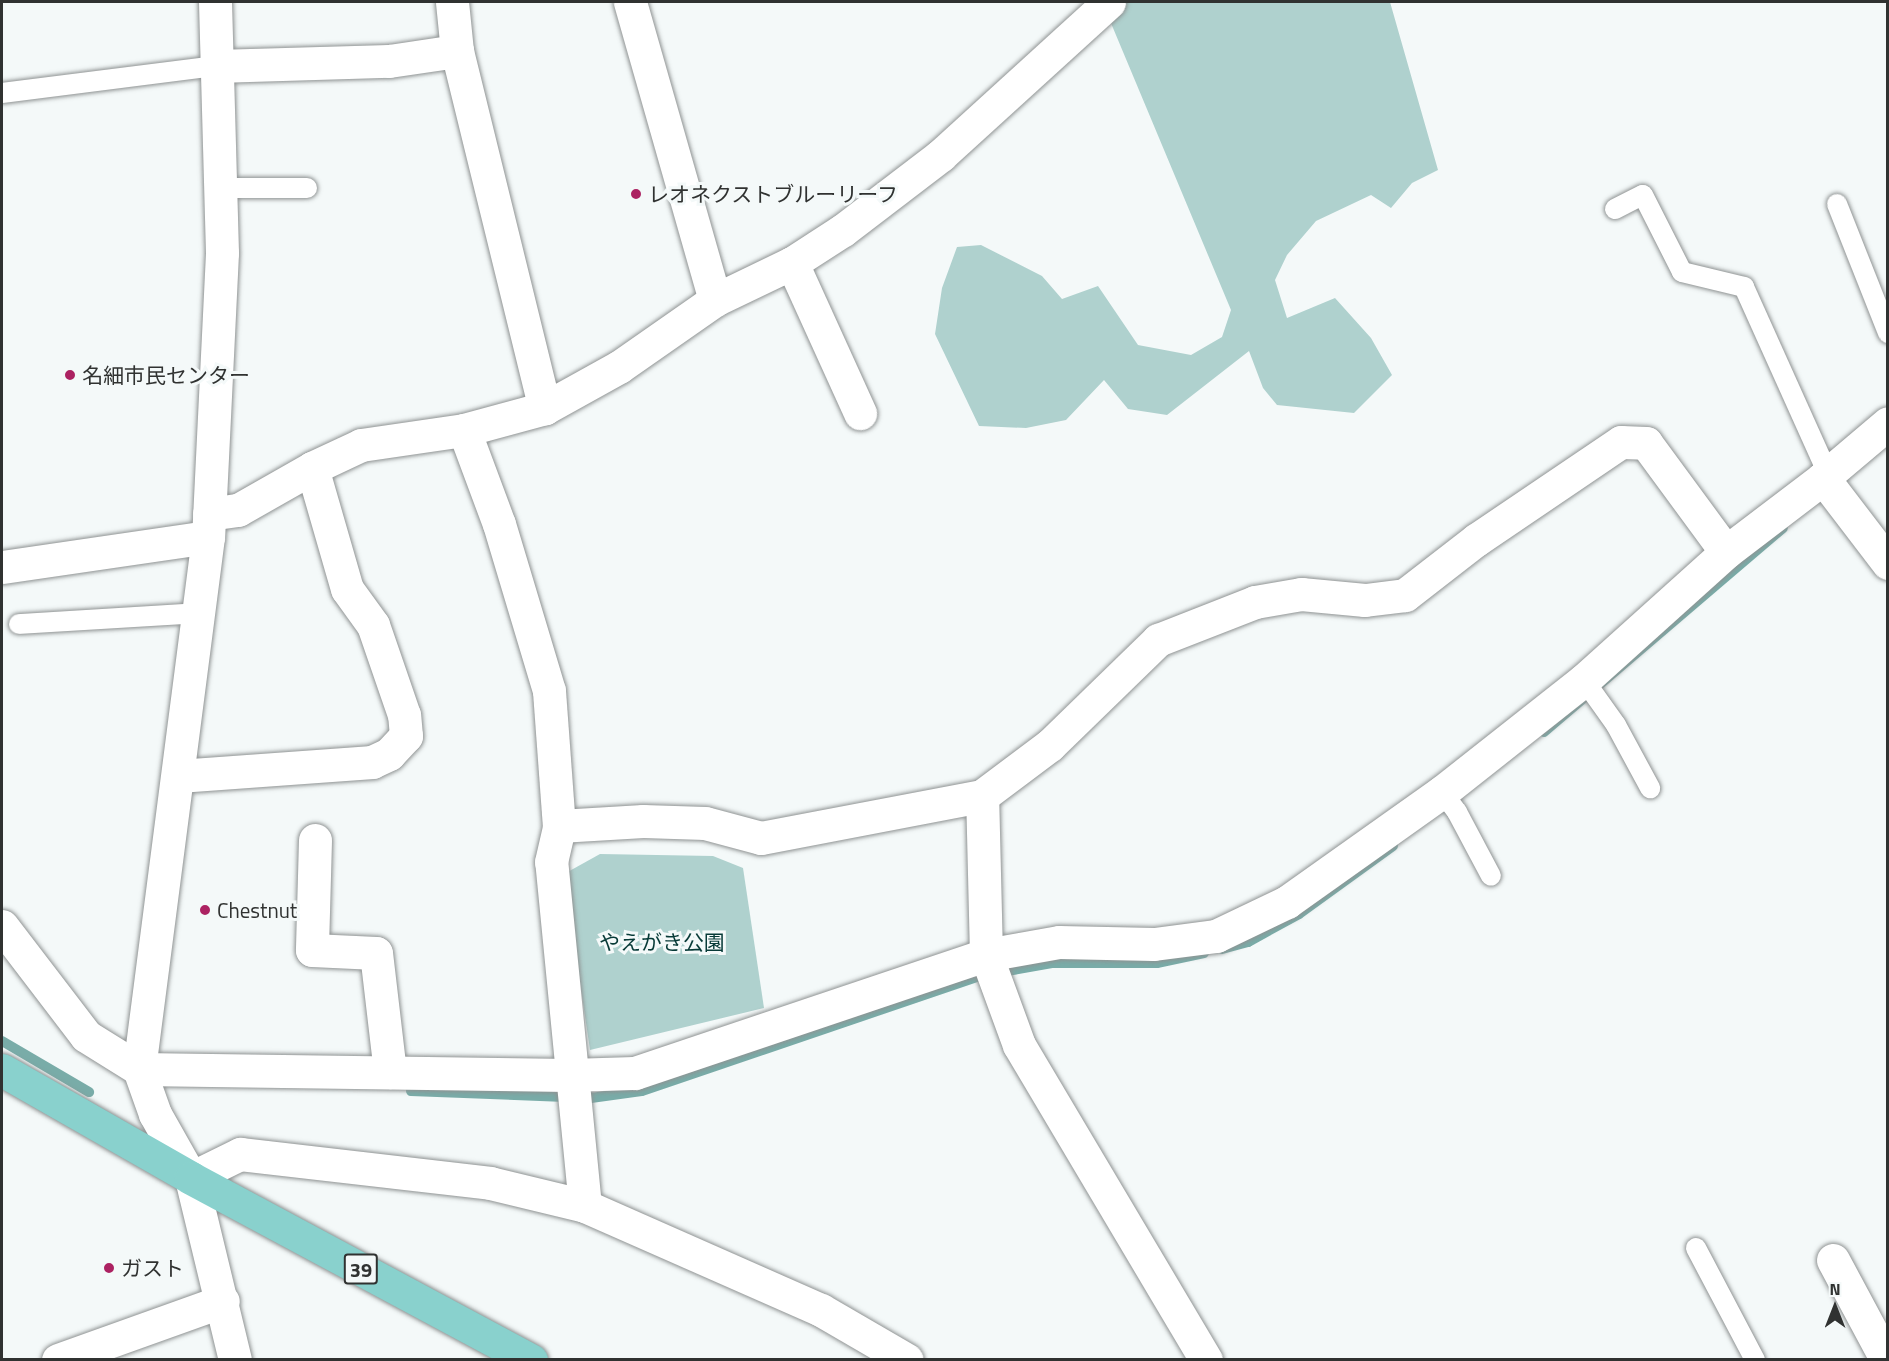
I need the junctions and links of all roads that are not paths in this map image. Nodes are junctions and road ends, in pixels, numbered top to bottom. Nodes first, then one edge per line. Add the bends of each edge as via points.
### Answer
1 (215, 2) edge
2 (452, 2) edge
3 (630, 2) edge
4 (1108, 2) edge
5 (457, 51) junction
6 (216, 66) junction
7 (2, 93) edge
8 (220, 188) junction
9 (307, 188) dead end
10 (1837, 204) dead end
11 (1615, 209) dead end
12 (792, 263) junction
13 (716, 300) junction
14 (1887, 333) edge
15 (545, 408) junction
16 (860, 413) dead end
17 (1887, 423) edge
18 (464, 430) junction
19 (312, 468) junction
20 (1825, 476) junction
21 (208, 526) junction
22 (1726, 552) junction
23 (1887, 563) edge
24 (2, 567) edge
25 (199, 614) junction
26 (19, 624) dead end
27 (1584, 680) junction
28 (178, 776) junction
29 (1650, 788) dead end
30 (1442, 792) junction
31 (982, 796) junction
32 (559, 826) junction
33 (315, 840) dead end
34 (1491, 876) dead end
35 (2, 926) edge
36 (986, 955) junction
37 (139, 1069) junction
38 (2, 1070) edge
39 (390, 1072) junction
40 (573, 1090) junction
41 (191, 1178) junction
42 (585, 1206) junction
43 (1696, 1248) dead end
44 (1833, 1260) dead end
45 (223, 1302) junction
46 (58, 1359) edge
47 (235, 1359) edge
48 (531, 1359) edge
49 (907, 1359) edge
50 (1206, 1359) edge
51 (1755, 1359) edge
52 (1887, 1359) edge

1 - 6 street
2 - 5 street
3 - 13 street
4 - 12 street via 941,155
5 - 6 street via 389,61
5 - 15 street
6 - 7 lane
6 - 8 street
8 - 9 lane
8 - 21 street via 222,253
10 - 14 lane
11 - 20 lane via 1643,195 1682,272 1744,287
12 - 13 street
12 - 16 street
13 - 15 street via 619,367
15 - 18 street
17 - 20 street
18 - 19 street via 361,445
18 - 32 street via 499,524 549,691
19 - 21 street
19 - 28 street via 347,589 373,625 404,715 406,735 389,754 372,762
20 - 22 street
20 - 23 street
21 - 24 street
21 - 25 street
22 - 27 street
22 - 31 street via 1646,443 1621,442 1476,540 1405,595 1365,600 1301,594 1255,602 1158,640 1050,745
25 - 26 lane
25 - 28 street
27 - 29 lane via 1616,725
27 - 30 street
28 - 37 street
30 - 34 lane
30 - 36 street via 1287,902 1216,936 1154,944 1059,942
31 - 32 street via 761,838 705,824 643,821
31 - 36 street
32 - 40 street via 551,862
33 - 39 street via 312,950 376,953
35 - 37 street via 86,1036
36 - 40 street via 635,1073
36 - 50 street via 1019,1045
37 - 39 street
37 - 41 street via 154,1114
38 - 41 main road, 39
39 - 40 street
40 - 42 street
41 - 42 street via 240,1154 490,1183
41 - 45 street
41 - 48 main road, 39
42 - 49 street via 821,1310
43 - 51 lane
44 - 52 street
45 - 46 street
45 - 47 street

